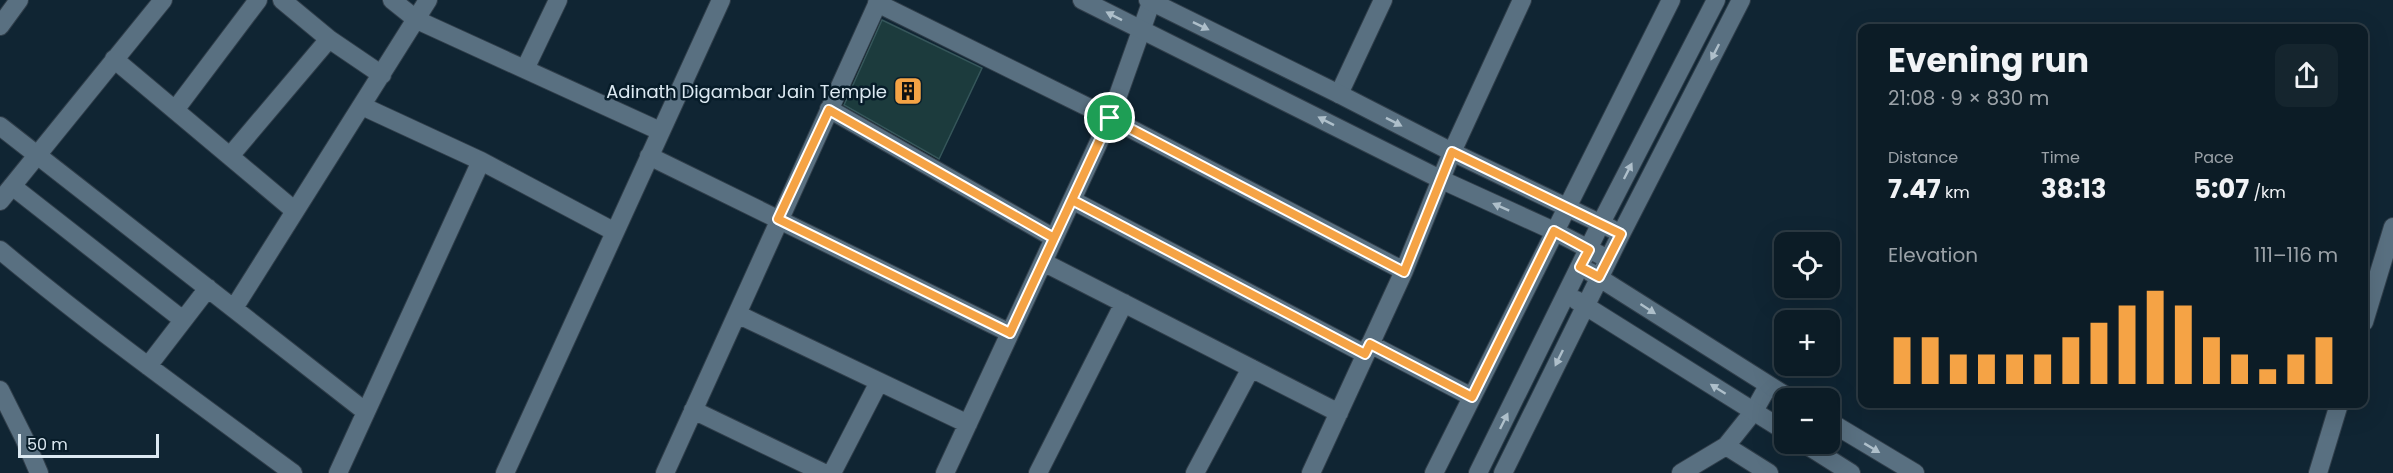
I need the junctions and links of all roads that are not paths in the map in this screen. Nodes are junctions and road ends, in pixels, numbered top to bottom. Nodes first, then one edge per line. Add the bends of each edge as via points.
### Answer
1 (19, 0) edge
2 (163, 0) edge
3 (258, 0) edge
4 (282, 0) edge
5 (392, 0) edge
6 (428, 0) edge
7 (558, 0) edge
8 (722, 0) edge
9 (1082, 0) edge
10 (1150, 0) edge
11 (1383, 0) edge
12 (1522, 0) edge
13 (1671, 0) edge
14 (1716, 0) edge
15 (1741, 0) edge
16 (878, 2) edge
17 (417, 20) junction
18 (0, 26) edge
19 (1143, 30) junction
20 (329, 39) junction
21 (114, 59) junction
22 (525, 69) junction
23 (382, 75) junction
24 (1339, 94) junction
25 (362, 106) junction
26 (175, 110) junction
27 (829, 110) junction
28 (1110, 118) junction
29 (0, 126) edge
30 (660, 131) junction
31 (1452, 152) junction
32 (36, 154) junction
33 (230, 156) junction
34 (649, 156) junction
35 (481, 161) junction
36 (1442, 180) junction
37 (12, 186) junction
38 (1072, 200) junction
39 (0, 201) edge
40 (1567, 207) junction
41 (295, 211) junction
42 (778, 219) junction
43 (1601, 223) junction
44 (2393, 227) edge
45 (1554, 231) junction
46 (615, 232) junction
47 (1621, 234) junction
48 (1054, 238) junction
49 (0, 250) edge
50 (1589, 250) junction
51 (1608, 259) junction
52 (1043, 262) junction
53 (1580, 267) junction
54 (1404, 272) junction
55 (1599, 277) junction
56 (208, 288) junction
57 (1567, 295) junction
58 (1124, 303) junction
59 (1585, 305) junction
60 (234, 308) junction
61 (2368, 309) edge
62 (736, 314) junction
63 (183, 320) junction
64 (1010, 333) junction
65 (1368, 349) junction
66 (148, 366) junction
67 (1251, 368) junction
68 (879, 382) junction
69 (1768, 386) junction
70 (1774, 389) edge
71 (0, 390) edge
72 (1472, 397) junction
73 (2338, 408) edge
74 (693, 410) junction
75 (1754, 411) junction
76 (366, 412) junction
77 (1339, 413) junction
78 (968, 424) junction
79 (1774, 424) edge
80 (1840, 429) edge
81 (1726, 446) junction
82 (1821, 454) edge
83 (1039, 472) edge
84 (39, 473) edge
85 (293, 473) edge
86 (338, 473) edge
87 (505, 473) edge
88 (665, 473) edge
89 (824, 473) edge
90 (832, 473) edge
91 (945, 473) edge
92 (1195, 473) edge
93 (1311, 473) edge
94 (1434, 473) edge
95 (1478, 473) edge
96 (1503, 473) edge
97 (1681, 473) edge
98 (1769, 473) edge
99 (1851, 473) edge
100 (1915, 473) edge
101 (2318, 473) edge

1 - 18 street
2 - 21 street
3 - 26 street
4 - 20 street
5 - 17 street
6 - 17 street
7 - 22 street
8 - 30 street
19 -> 9 street
10 - 19 street
10 -> 24 street
11 - 24 street
12 - 31 street
13 - 40 street
43 -> 14 street
15 -> 47 street
16 - 27 street
16 - 28 street
17 - 22 street
17 - 23 street
19 - 28 street
36 -> 19 street
20 - 23 street
20 - 33 street
21 - 26 street
21 - 32 street
22 - 30 street
23 - 25 street
24 -> 31 street
25 - 35 street
25 - 41 street
26 - 33 street
27 - 42 street
27 - 48 street
28 - 38 street
28 - 54 street
29 - 32 street
30 - 34 street
31 - 36 street
31 - 40 street
32 - 37 street
32 - 56 street
33 - 41 street
34 - 42 street
34 - 46 street
35 - 46 street
35 - 76 street
45 -> 36 street
36 - 54 street
37 - 39 street
37 - 63 street
38 - 48 street
38 - 65 street
40 - 43 street
40 - 45 street
41 - 60 street
42 - 62 street
42 - 64 street
43 - 47 street
43 - 50 street
44 - 61 street
45 - 50 street
45 - 72 street
46 - 87 street
47 - 51 street
48 - 52 street
49 - 66 street
50 - 51 street
50 - 53 street
51 - 55 street
52 - 58 street
52 - 64 street
53 - 55 street
53 - 57 street
54 - 65 street
55 - 59 street
55 -> 69 street
56 - 60 street
56 - 63 street
57 - 59 street
95 -> 57 street
58 - 67 street
58 - 83 street
75 -> 59 street
59 -> 96 street
60 - 76 street
62 - 68 street
62 - 74 street
63 - 66 street
64 - 78 street
65 - 72 street
65 - 77 street
66 - 85 street
67 - 77 street
67 - 92 street
68 - 78 street
68 - 90 street
69 - 70 street
69 - 75 street
71 - 84 street
72 - 94 street
73 - 101 street
74 - 88 street
74 - 89 street
75 - 79 street
75 - 81 street
76 - 86 street
77 - 93 street
78 - 91 street
80 -> 100 street
81 - 97 street
81 - 98 street
82 - 99 street

